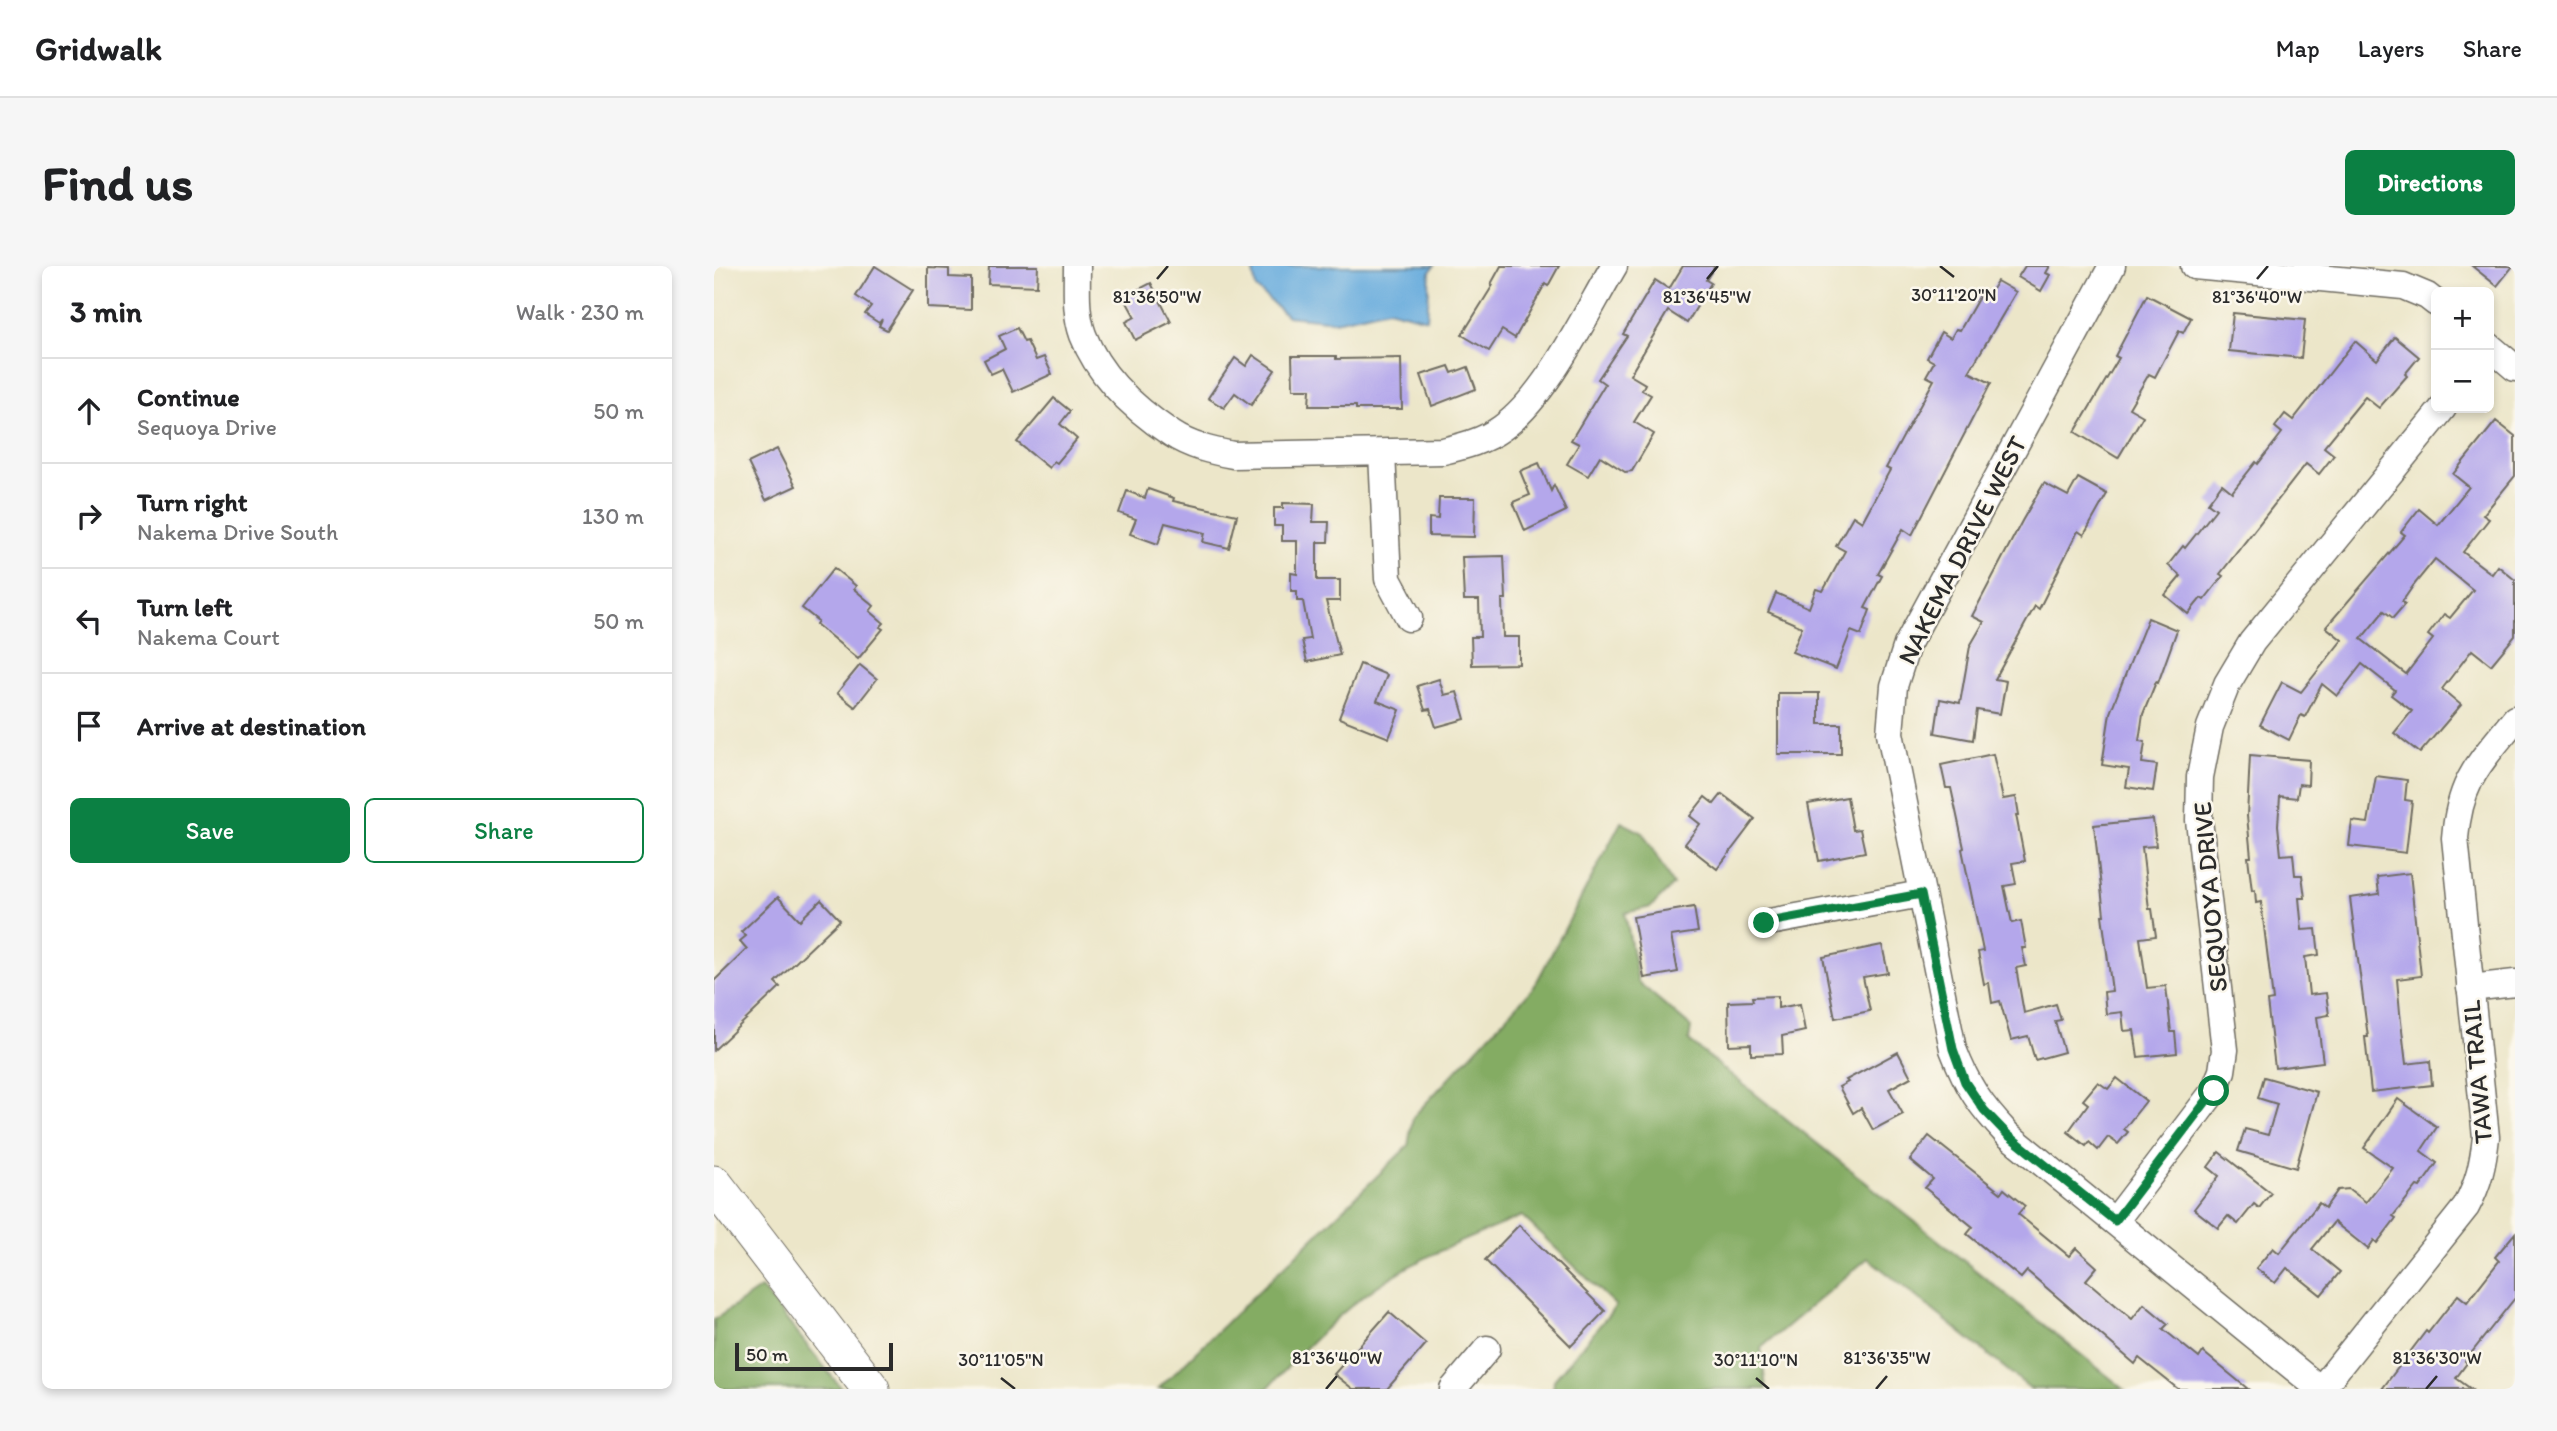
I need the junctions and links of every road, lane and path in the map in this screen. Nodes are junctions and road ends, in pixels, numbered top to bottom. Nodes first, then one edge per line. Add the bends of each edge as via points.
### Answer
1 (1077, 266) edge
2 (1614, 266) edge
3 (2112, 266) edge
4 (2194, 266) edge
5 (2431, 299) edge
6 (2491, 350) edge
7 (2515, 368) edge
8 (2439, 413) edge
9 (1382, 453) junction
10 (1409, 618) dead end
11 (2515, 719) edge
12 (1921, 894) junction
13 (1764, 923) dead end
14 (2515, 983) edge
15 (2470, 988) junction
16 (714, 1184) edge
17 (2115, 1221) junction
18 (1487, 1349) dead end
19 (871, 1389) edge
20 (1453, 1389) edge
21 (2320, 1389) edge

1 - 9 street via 1077,308 1095,362 1116,388 1173,435 1233,456
2 - 9 street via 1542,387 1502,428 1443,452
3 - 12 street, NAKEMA DRIVE WEST via 1908,645 1894,686 1890,733
4 - 5 street via 2403,286
6 - 7 street
8 - 17 street, SEQUOYA DRIVE via 2252,642 2227,684 2210,727 2199,820 2225,1050 2222,1071 2214,1091
9 - 10 street via 1388,579
11 - 15 street, TAWA TRAIL via 2474,771 2457,811 2455,838
12 - 13 street
12 - 17 street, NAKEMA DRIVE WEST via 1953,1049 1965,1082 2008,1135
14 - 15 street
15 - 21 street, TAWA TRAIL via 2486,1138 2478,1185 2466,1207
16 - 19 street
17 - 21 street, NAKEMA DRIVE WEST
18 - 20 street

